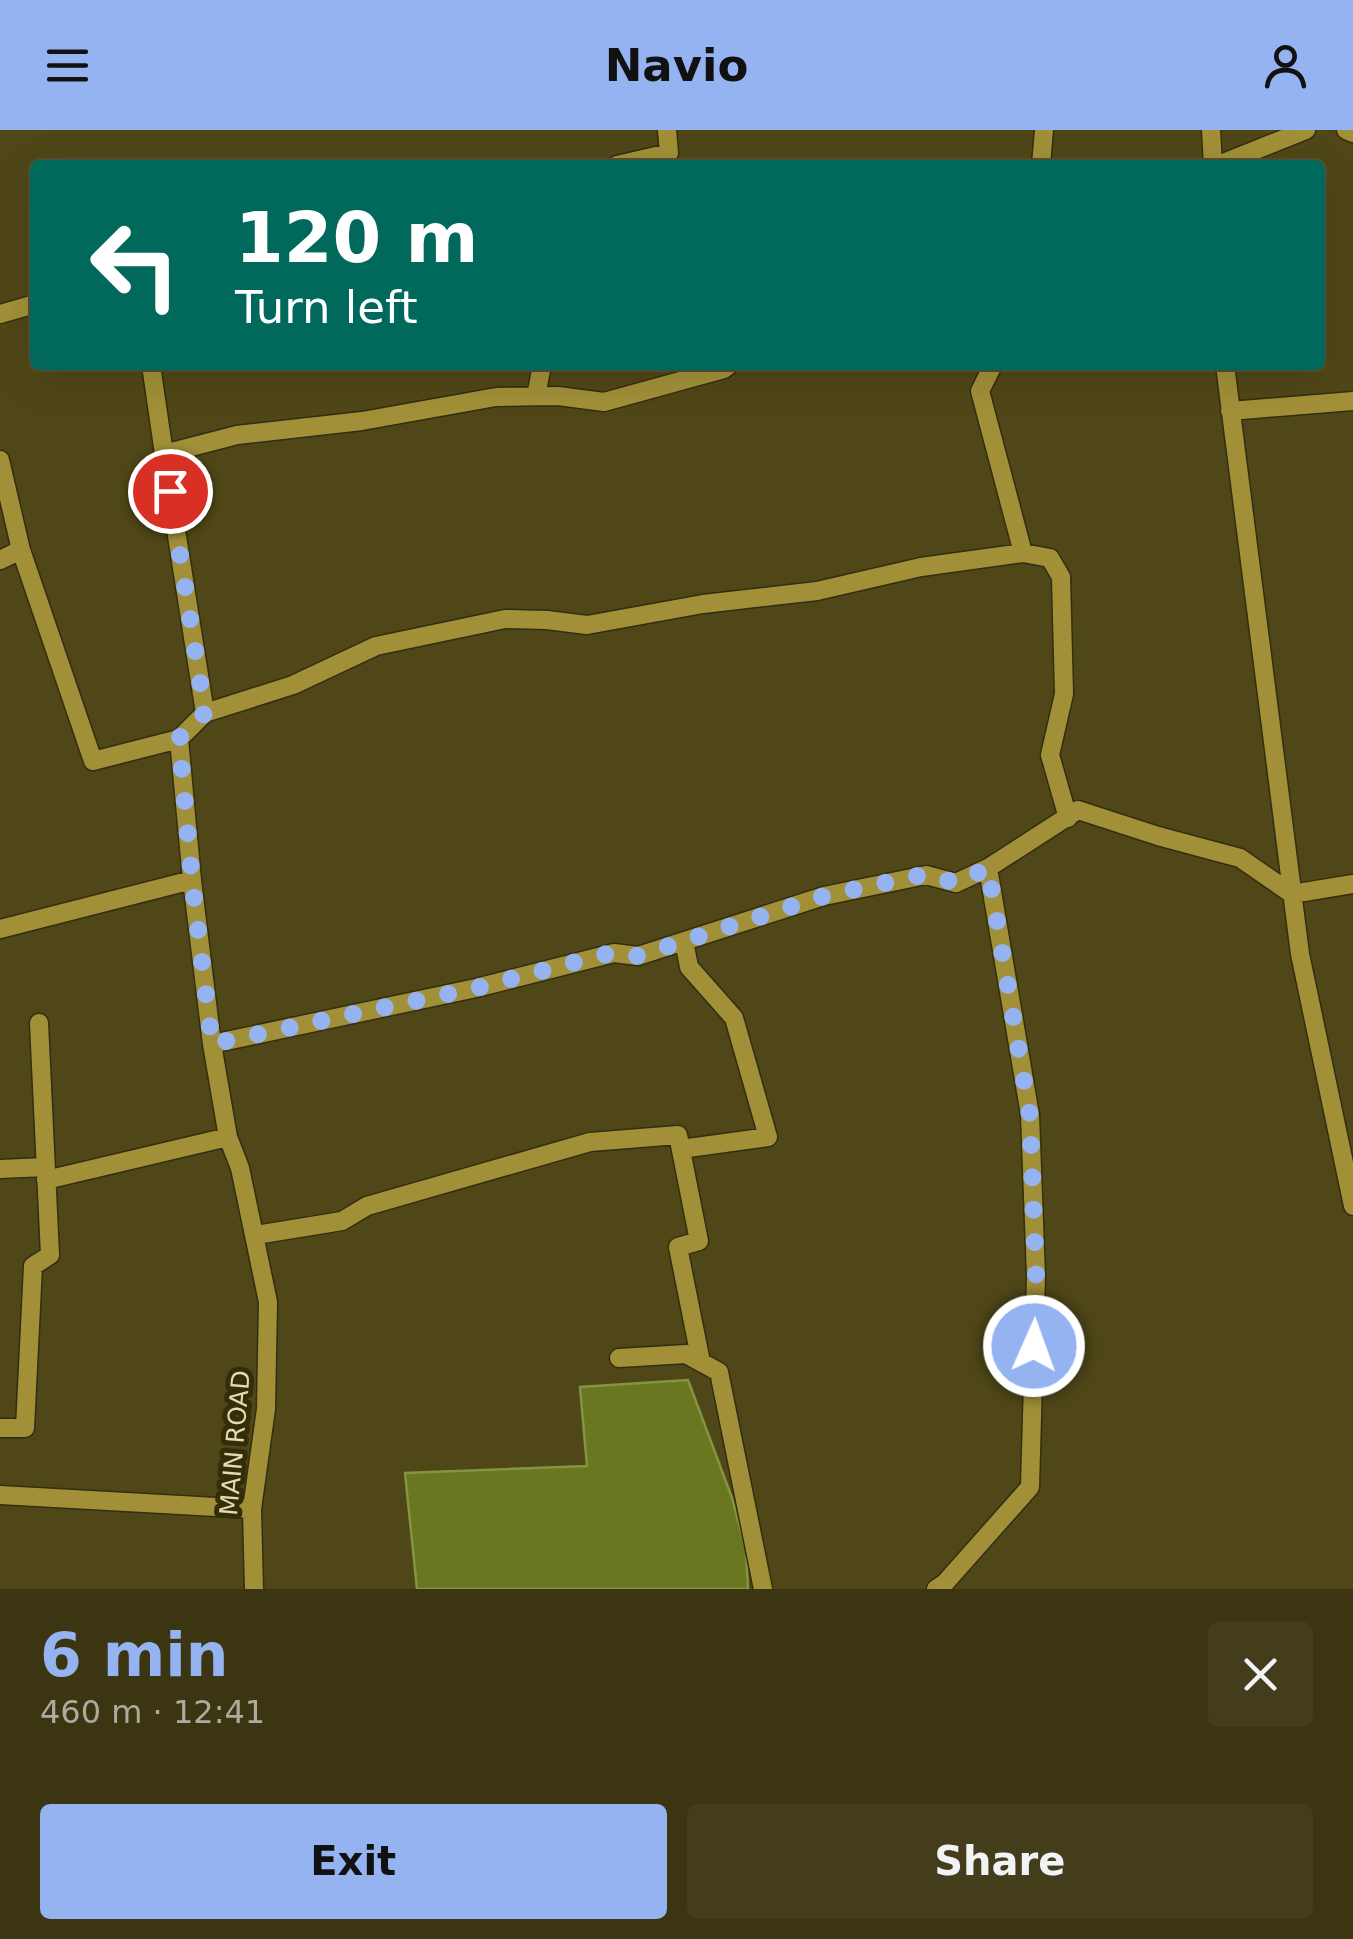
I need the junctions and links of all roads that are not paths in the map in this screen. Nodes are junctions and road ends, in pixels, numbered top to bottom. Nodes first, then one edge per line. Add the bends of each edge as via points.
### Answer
1 (666, 130) edge
2 (1044, 130) edge
3 (1211, 130) edge
4 (1306, 130) edge
5 (1346, 130) edge
6 (1353, 133) edge
7 (639, 160) edge
8 (1041, 160) edge
9 (1215, 160) edge
10 (1229, 160) edge
11 (30, 305) edge
12 (0, 314) edge
13 (152, 370) edge
14 (541, 370) edge
15 (717, 370) edge
16 (990, 370) edge
17 (1226, 370) edge
18 (536, 396) junction
19 (1353, 401) edge
20 (1230, 411) junction
21 (164, 454) junction
22 (0, 460) edge
23 (22, 550) junction
24 (1023, 553) junction
25 (0, 560) edge
26 (205, 713) junction
27 (179, 738) junction
28 (1068, 818) junction
29 (988, 868) junction
30 (192, 880) junction
31 (1353, 884) edge
32 (1292, 894) junction
33 (0, 929) edge
34 (684, 941) junction
35 (39, 1023) dead end
36 (212, 1044) junction
37 (228, 1137) junction
38 (681, 1150) junction
39 (0, 1168) edge
40 (46, 1173) junction
41 (1353, 1206) edge
42 (256, 1235) junction
43 (619, 1358) dead end
44 (700, 1362) junction
45 (0, 1428) edge
46 (0, 1495) edge
47 (252, 1508) junction
48 (254, 1589) edge
49 (763, 1589) edge
50 (936, 1589) edge

1 - 7 street via 669,153
2 - 8 street
3 - 9 street
4 - 10 street
5 - 6 street
11 - 12 street
13 - 21 street
14 - 18 street
15 - 18 street via 604,402
16 - 24 street via 980,391
17 - 20 street
18 - 21 street via 237,435
19 - 20 street
20 - 32 street
21 - 26 street
22 - 23 street
23 - 25 street
23 - 27 street via 93,761
24 - 26 street via 587,625 505,619 376,646 293,686
24 - 28 street via 1050,558 1060,577 1064,694 1050,755
26 - 27 street
27 - 30 street, MAIN ROAD
28 - 29 street
28 - 32 street via 1078,810 1240,858
29 - 34 street via 956,883 926,874 824,896
29 - 50 street via 1030,1116 1036,1276 1030,1487
30 - 33 street
30 - 36 street, MAIN ROAD
31 - 32 street
32 - 41 street
34 - 36 street
34 - 38 street via 690,967 734,1018 768,1137
35 - 40 street
36 - 37 street, MAIN ROAD
37 - 40 street
37 - 42 street, MAIN ROAD
38 - 42 street via 678,1135 590,1142 366,1206 342,1221
38 - 44 street via 699,1242 678,1247
39 - 40 street
40 - 45 street via 50,1255 33,1266 24,1428
42 - 47 street, MAIN ROAD via 268,1302 266,1409
43 - 44 street via 686,1354
44 - 49 street via 720,1372
46 - 47 street
47 - 48 street, MAIN ROAD

